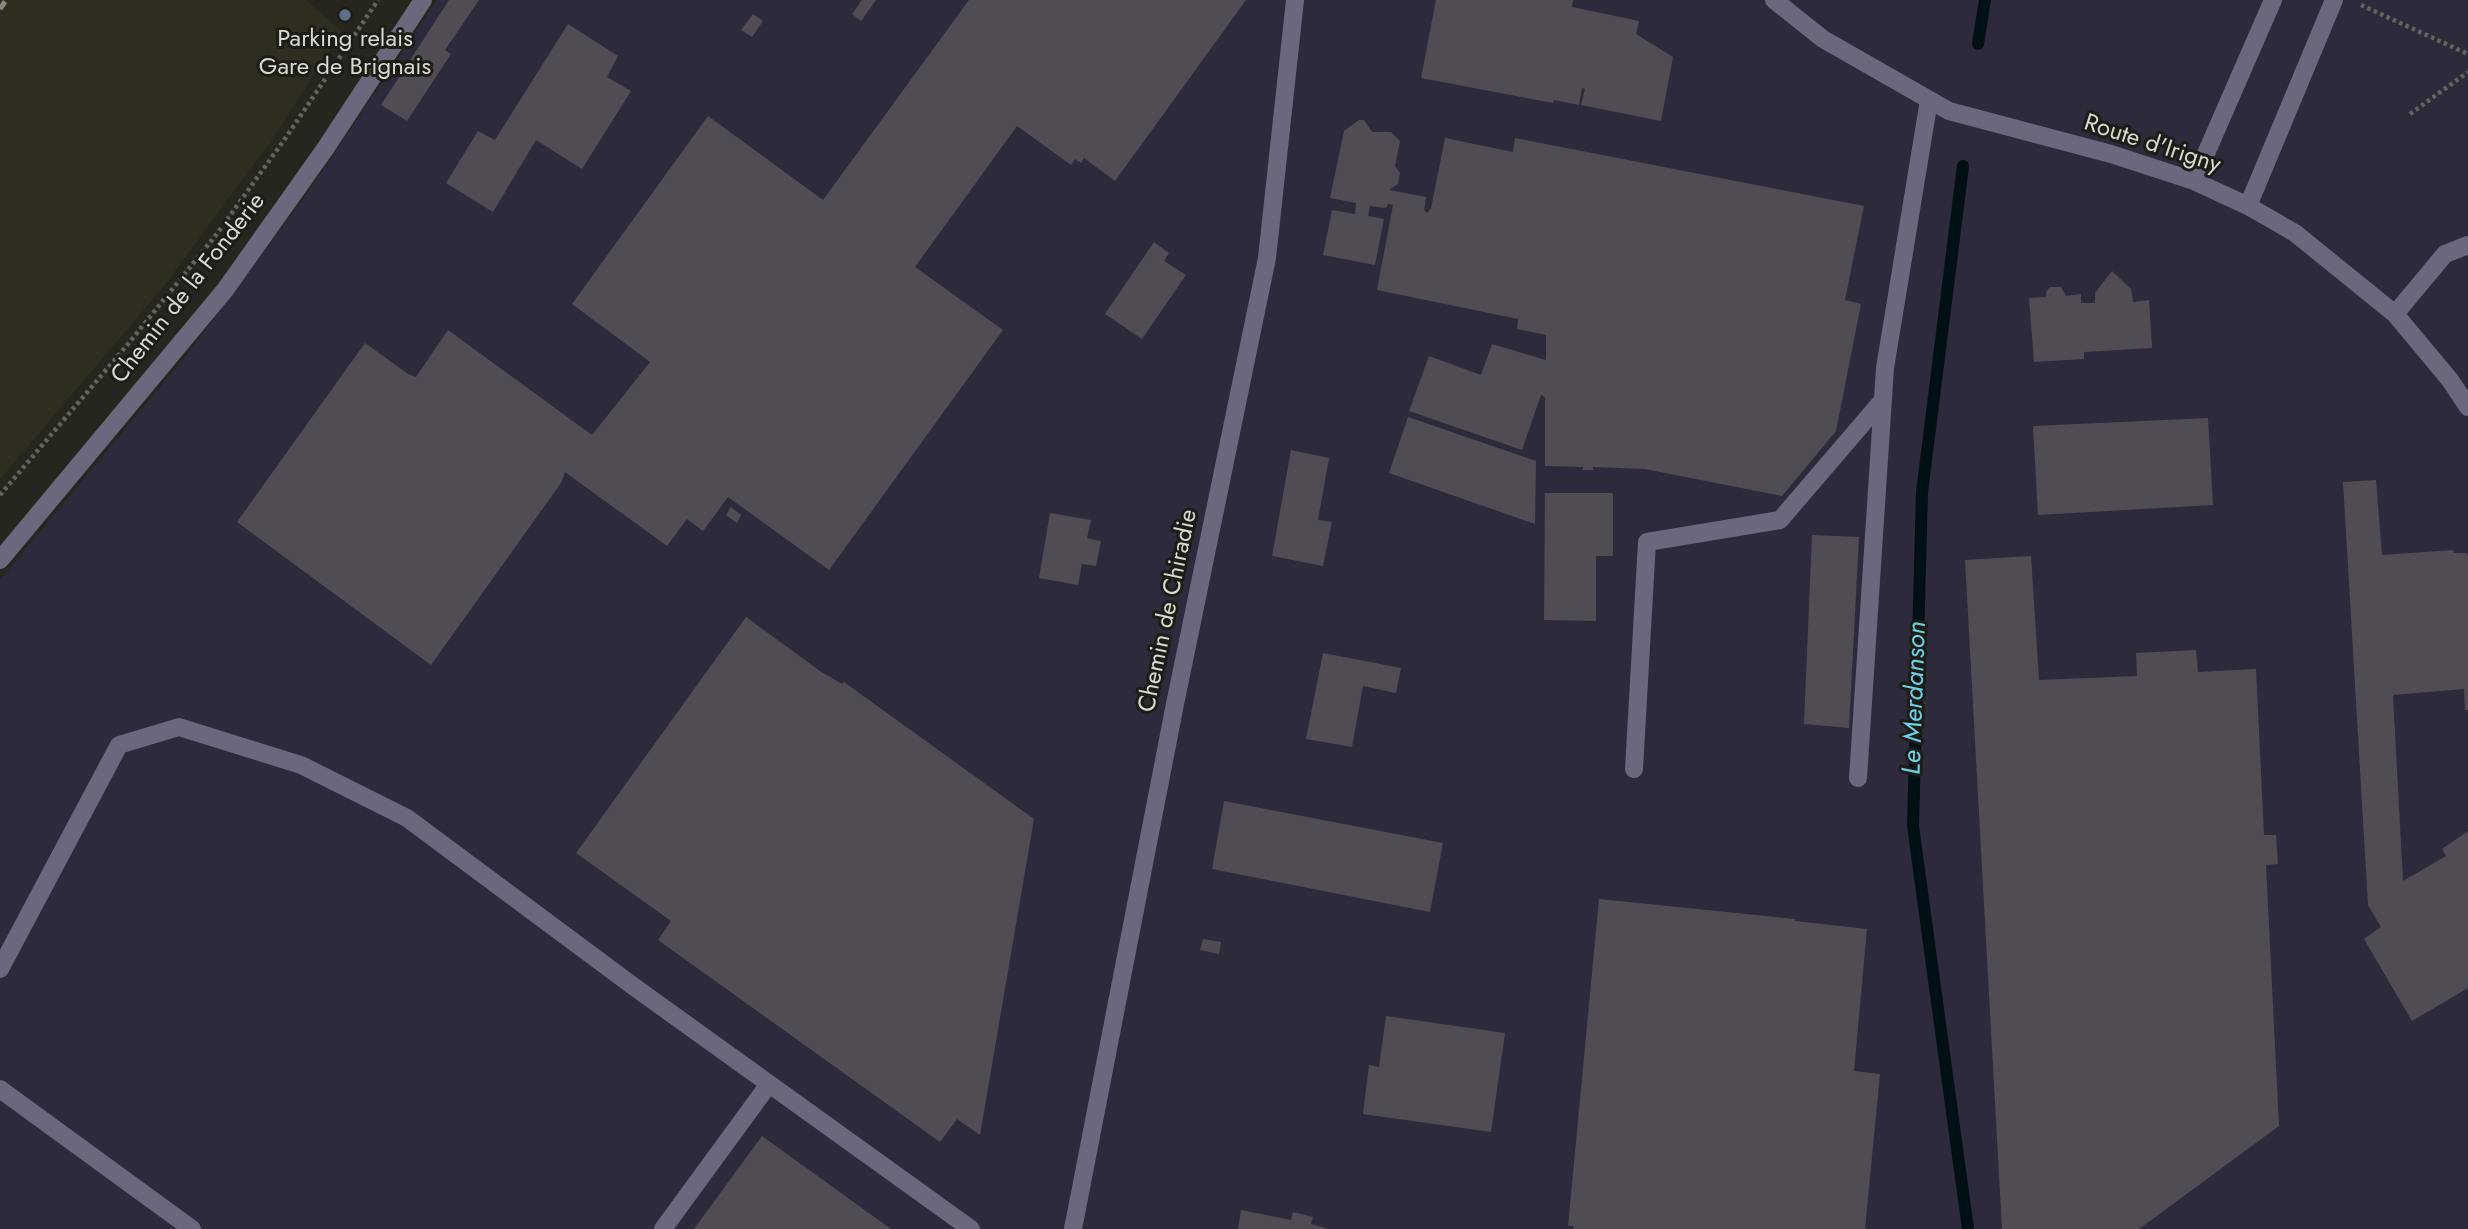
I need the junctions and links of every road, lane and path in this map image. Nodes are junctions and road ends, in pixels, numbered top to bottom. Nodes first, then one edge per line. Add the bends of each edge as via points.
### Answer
1 (379, 0) edge
2 (423, 0) edge
3 (1295, 0) edge
4 (1774, 0) edge
5 (2273, 0) edge
6 (2334, 0) edge
7 (2349, 0) edge
8 (2468, 54) edge
9 (2468, 72) edge
10 (1929, 100) junction
11 (2410, 114) dead end
12 (2194, 181) junction
13 (2248, 206) junction
14 (2468, 246) edge
15 (2395, 314) junction
16 (1882, 401) junction
17 (2468, 407) edge
18 (0, 495) edge
19 (0, 560) edge
20 (1634, 769) dead end
21 (1858, 778) dead end
22 (0, 969) edge
23 (769, 1084) junction
24 (0, 1088) edge
25 (192, 1229) edge
26 (663, 1229) edge
27 (971, 1229) edge
28 (1073, 1229) edge

1 - 18 path via 216,235
2 - 19 street, Chemin de la Fonderie via 225,290
3 - 28 street, Chemin de Chiradie via 1267,258
4 - 10 street, Route d'Irigny via 1823,39
5 - 12 street
6 - 13 street
7 - 8 path
9 - 11 path
10 - 12 street, Route d'Irigny via 1949,111
10 - 16 street
12 - 13 street, Route d'Irigny
13 - 15 street, Route d'Irigny via 2295,233
14 - 15 street via 2445,254
15 - 17 street, Route d'Irigny
16 - 20 street via 1780,520 1647,542
16 - 21 street
22 - 23 street via 119,745 179,727 300,765 407,818
23 - 26 street
23 - 27 street
24 - 25 street

